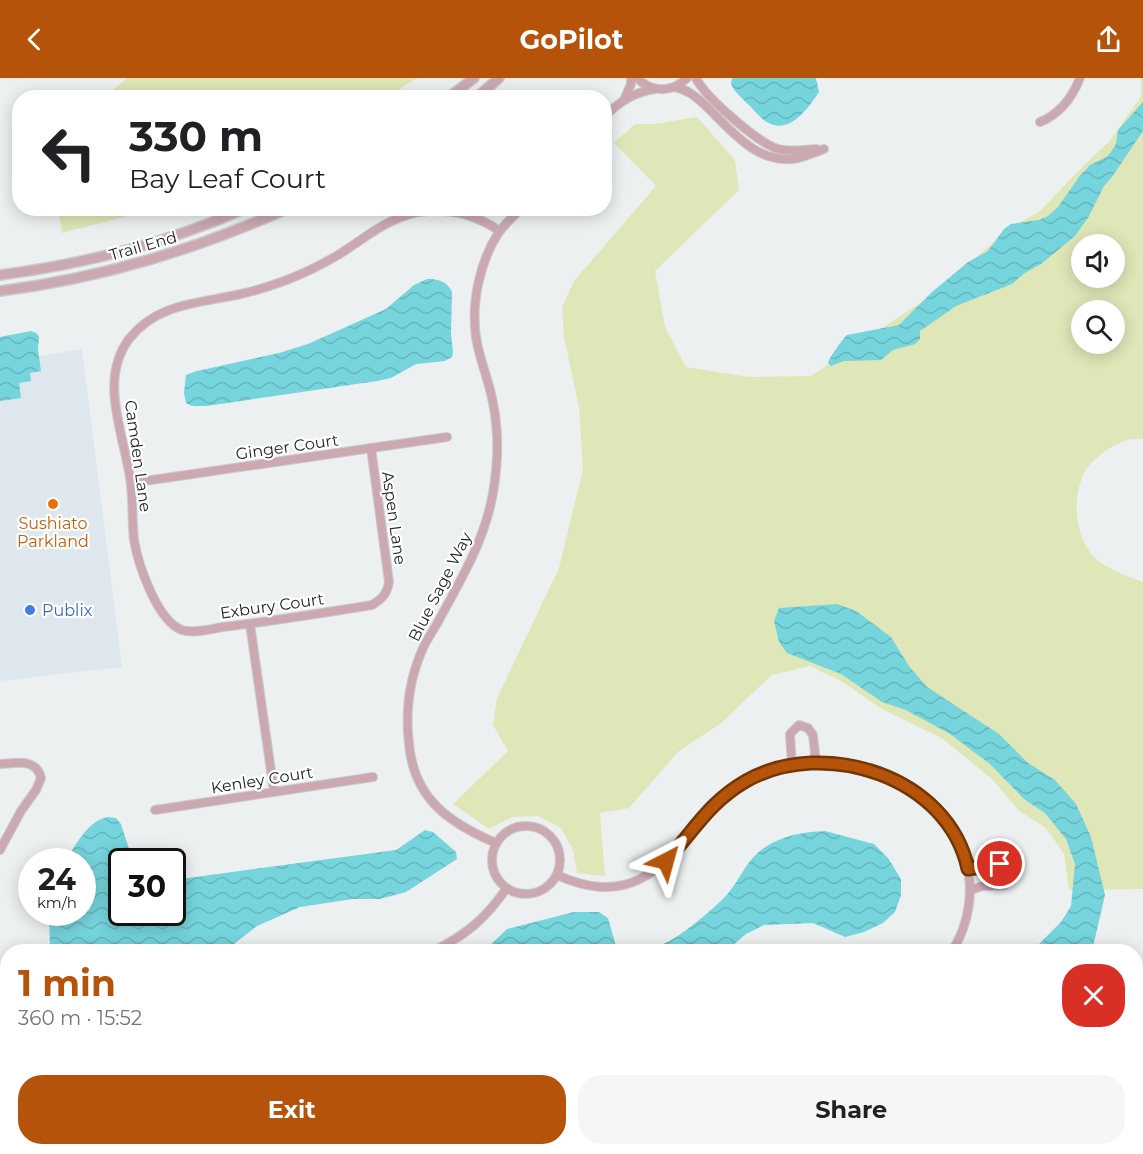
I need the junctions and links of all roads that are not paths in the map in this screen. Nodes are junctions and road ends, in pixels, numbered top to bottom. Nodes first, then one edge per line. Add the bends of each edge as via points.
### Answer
1 (474, 78) edge
2 (499, 78) edge
3 (631, 78) edge
4 (638, 78) edge
5 (687, 78) edge
6 (696, 78) edge
7 (1080, 78) edge
8 (675, 87) junction
9 (655, 89) junction
10 (458, 90) edge
11 (485, 90) edge
12 (624, 100) junction
13 (612, 110) edge
14 (1040, 122) dead end
15 (226, 216) edge
16 (270, 216) edge
17 (403, 216) edge
18 (470, 216) edge
19 (514, 216) edge
20 (500, 231) junction
21 (0, 275) edge
22 (0, 291) edge
23 (447, 437) dead end
24 (371, 448) junction
25 (131, 483) junction
26 (387, 591) joint
27 (162, 611) joint
28 (250, 624) junction
29 (816, 762) junction
30 (0, 764) edge
31 (792, 765) junction
32 (373, 777) dead end
33 (274, 792) junction
34 (155, 810) dead end
35 (496, 843) junction
36 (0, 850) edge
37 (968, 869) junction
38 (557, 875) junction
39 (506, 889) junction
40 (970, 890) junction
41 (446, 944) edge
42 (955, 944) edge

1 - 10 street
2 - 11 street
3 - 12 street
4 - 9 street
5 - 8 street
6 - 8 street via 705,91 765,144 789,151 824,148 800,158 768,157 750,148 690,92
7 - 14 street via 1061,109
8 - 9 street
9 - 12 street
12 - 13 street
15 - 21 street, Trail End via 108,255
16 - 22 street, Trail End via 194,247 136,265 59,283
17 - 25 street, Camden Lane via 390,220 338,255 286,280 166,310 129,339 115,369 115,385
18 - 20 street, Camden Lane
19 - 20 street, Blue Sage Way
20 - 35 street, Blue Sage Way via 482,271 475,312 476,336 496,424 493,495 470,564 424,645 408,706 407,726 413,766 430,800 456,824
23 - 24 street, Ginger Court
24 - 25 street, Ginger Court
24 - 26 street, Aspen Lane
25 - 27 street, Camden Lane via 138,558
26 - 28 street, Exbury Court via 372,605
27 - 28 street, Exbury Court via 182,630
28 - 33 street
29 - 31 street
29 - 31 street via 813,735 800,726 790,734
29 - 37 street via 867,770 910,789 941,814 953,830
30 - 36 street via 30,764 41,778
31 - 38 street via 747,780 728,793 700,818 666,861 639,880 624,886 590,887
32 - 33 street, Kenley Court
33 - 34 street, Kenley Court
35 - 38 street via 517,828 542,830 558,850
35 - 39 street via 492,866
37 - 40 street
37 - 40 street via 1000,864 1008,874 1004,885
38 - 39 street via 538,892 522,894
39 - 41 street via 481,921
40 - 42 street via 969,908

